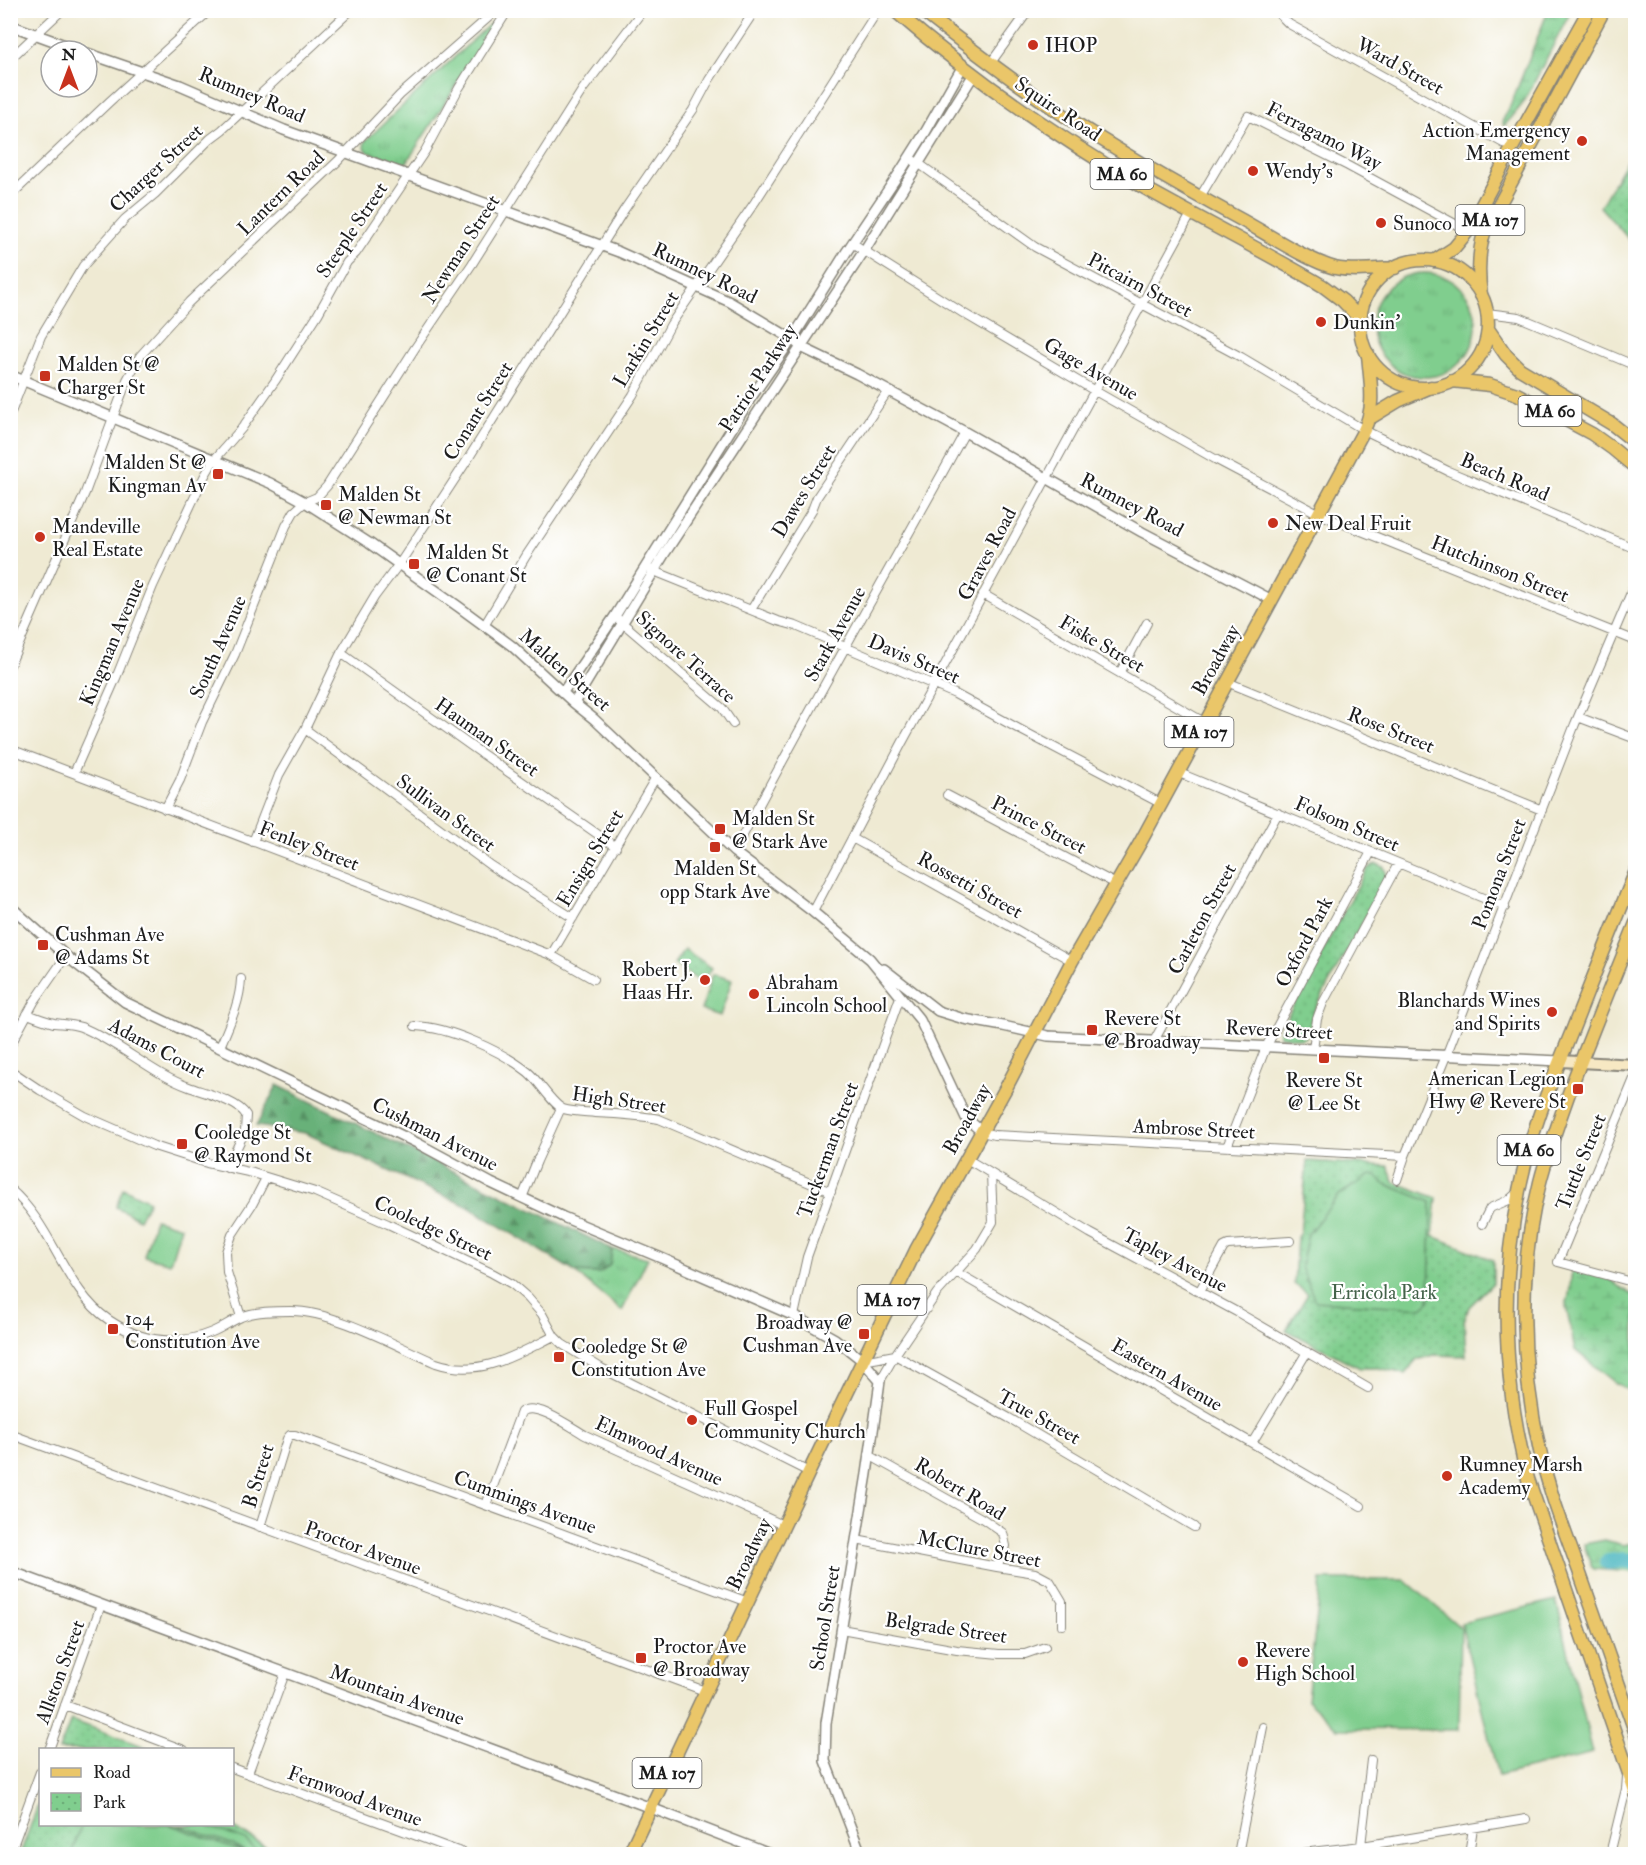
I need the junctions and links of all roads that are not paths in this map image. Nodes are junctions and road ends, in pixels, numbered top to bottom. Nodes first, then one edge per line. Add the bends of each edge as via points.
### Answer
1 (62, 10) edge
2 (210, 10) edge
3 (351, 10) edge
4 (497, 10) edge
5 (508, 10) edge
6 (643, 10) edge
7 (755, 10) edge
8 (878, 10) edge
9 (894, 10) edge
10 (921, 10) edge
11 (1029, 10) edge
12 (1275, 10) edge
13 (1589, 10) edge
14 (1604, 10) edge
15 (10, 25) edge
16 (36, 34) junction
17 (49, 39) edge
18 (99, 57) edge
19 (10, 59) edge
20 (990, 64) junction
21 (143, 72) junction
22 (967, 73) junction
23 (242, 111) junction
24 (1512, 148) junction
25 (346, 152) junction
26 (909, 158) junction
27 (918, 163) junction
28 (409, 174) junction
29 (10, 196) edge
30 (1200, 197) junction
31 (506, 210) junction
32 (1191, 214) junction
33 (1468, 231) junction
34 (852, 243) junction
35 (601, 246) junction
36 (864, 251) junction
37 (1434, 261) junction
38 (1395, 268) junction
39 (697, 287) junction
40 (1481, 295) junction
41 (1142, 304) junction
42 (1487, 313) junction
43 (1361, 320) junction
44 (1488, 329) junction
45 (792, 339) junction
46 (801, 347) junction
47 (1368, 354) junction
48 (1635, 366) edge
49 (10, 375) edge
50 (24, 380) junction
51 (1452, 381) junction
52 (1431, 387) junction
53 (888, 391) junction
54 (1095, 391) junction
55 (10, 415) edge
56 (112, 418) junction
57 (1370, 418) junction
58 (1364, 430) junction
59 (965, 432) junction
60 (1635, 443) edge
61 (214, 460) junction
62 (1635, 468) edge
63 (1046, 479) junction
64 (305, 502) junction
65 (1319, 514) junction
66 (1635, 549) edge
67 (399, 564) junction
68 (650, 569) junction
69 (1635, 581) edge
70 (984, 594) junction
71 (1272, 600) junction
72 (751, 610) junction
73 (619, 619) junction
74 (1147, 623) dead end
75 (484, 626) junction
76 (1614, 633) junction
77 (1635, 641) edge
78 (846, 648) junction
79 (341, 653) junction
80 (10, 665) edge
81 (1120, 673) junction
82 (1227, 682) junction
83 (934, 685) junction
84 (563, 693) junction
85 (574, 703) junction
86 (1578, 717) junction
87 (1204, 723) junction
88 (733, 724) dead end
89 (304, 729) junction
90 (1635, 739) edge
91 (10, 749) edge
92 (1177, 772) junction
93 (74, 773) junction
94 (656, 777) junction
95 (947, 795) dead end
96 (1160, 803) junction
97 (165, 809) junction
98 (1542, 810) junction
99 (1278, 813) junction
100 (852, 838) junction
101 (253, 843) junction
102 (616, 847) junction
103 (734, 852) junction
104 (1371, 852) junction
105 (1398, 864) junction
106 (1635, 871) edge
107 (1116, 884) junction
108 (10, 906) edge
109 (1505, 907) junction
110 (813, 912) junction
111 (573, 918) junction
112 (1635, 924) edge
113 (551, 955) junction
114 (66, 956) junction
115 (870, 959) junction
116 (1072, 961) junction
117 (241, 979) dead end
118 (593, 979) dead end
119 (900, 997) junction
120 (27, 1014) junction
121 (415, 1026) dead end
122 (1034, 1034) junction
123 (1154, 1041) junction
124 (10, 1046) edge
125 (220, 1047) junction
126 (1266, 1047) junction
127 (1313, 1049) junction
128 (1446, 1056) junction
129 (1560, 1061) junction
130 (1581, 1062) junction
131 (1635, 1065) edge
132 (10, 1070) edge
133 (1635, 1074) edge
134 (561, 1108) junction
135 (982, 1132) junction
136 (1227, 1147) junction
137 (1405, 1156) junction
138 (967, 1159) junction
139 (227, 1168) junction
140 (991, 1174) junction
141 (266, 1178) junction
142 (1397, 1180) dead end
143 (10, 1189) edge
144 (1519, 1191) junction
145 (831, 1192) junction
146 (522, 1197) junction
147 (1482, 1224) dead end
148 (1290, 1241) dead end
149 (956, 1272) junction
150 (1635, 1283) edge
151 (1199, 1292) junction
152 (794, 1316) junction
153 (241, 1317) junction
154 (554, 1336) junction
155 (1307, 1352) junction
156 (895, 1355) junction
157 (863, 1361) junction
158 (880, 1381) junction
159 (1368, 1388) dead end
160 (10, 1434) edge
161 (290, 1435) joint
162 (1252, 1443) junction
163 (869, 1455) junction
164 (809, 1472) junction
165 (486, 1504) junction
166 (1361, 1506) dead end
167 (785, 1526) junction
168 (260, 1527) junction
169 (1194, 1527) dead end
170 (856, 1540) junction
171 (997, 1567) junction
172 (10, 1571) edge
173 (748, 1602) junction
174 (101, 1605) junction
175 (1062, 1625) dead end
176 (841, 1629) junction
177 (1045, 1647) dead end
178 (285, 1673) junction
179 (705, 1691) junction
180 (65, 1706) junction
181 (1263, 1727) dead end
182 (1635, 1734) edge
183 (49, 1748) edge
184 (181, 1748) edge
185 (1371, 1760) dead end
186 (234, 1769) edge
187 (1628, 1772) junction
188 (248, 1773) junction
189 (39, 1775) edge
190 (1635, 1794) edge
191 (651, 1808) junction
192 (1526, 1819) dead end
193 (1473, 1828) junction
194 (1361, 1850) edge
195 (10, 1854) edge
196 (466, 1854) edge
197 (629, 1854) edge
198 (770, 1854) edge
199 (861, 1854) edge
200 (1238, 1854) edge
201 (1294, 1854) edge
202 (1469, 1854) edge
203 (1610, 1854) edge

1 - 16 street
2 - 21 street
3 - 23 street, Charger Street
4 - 25 street, Lantern Road via 400,95
5 - 28 street, Steeple Street
6 - 31 street, Newman Street via 583,88
7 - 35 street, Conant Street
8 - 39 street, Larkin Street
9 - 22 main road, Squire Road / MA 60
10 - 20 main road, Squire Road / MA 60
11 - 20 street
12 - 24 street, Ward Street via 1288,24
13 - 24 main road, MA 107
14 - 40 main road, MA 107 via 1484,233 1478,266
15 - 16 street
16 - 17 street
16 - 19 street
18 - 21 street, Rumney Road
20 - 30 main road, Squire Road / MA 60 via 1094,135
21 - 23 street, Rumney Road
21 - 29 street
22 - 26 street, Patriot Parkway
22 - 27 street, Patriot Parkway
22 - 32 main road, Squire Road / MA 60
23 - 25 street, Rumney Road
23 - 50 street, Charger Street via 125,219 83,266 41,336
24 - 33 main road, MA 107
25 - 28 street, Rumney Road
25 - 56 street, Lantern Road via 189,302 140,356
26 - 27 street, Pitcairn Street
26 - 34 street, Patriot Parkway
27 - 36 street, Patriot Parkway
27 - 41 street, Pitcairn Street via 1035,247
28 - 31 street, Rumney Road
28 - 61 street, Steeple Street via 347,262 268,391
30 - 33 street, Ferragamo Way via 1248,116
30 - 38 main road, Squire Road / MA 60 via 1330,266 1354,270
31 - 35 street, Rumney Road
31 - 64 street, Newman Street via 327,486 317,497
32 - 41 street, Graves Road
32 - 43 main road, Squire Road / MA 60 via 1323,286
33 - 37 main road, MA 107 via 1454,248
34 - 36 street, Gage Avenue
34 - 45 street, Patriot Parkway
35 - 39 street, Rumney Road
35 - 67 street, Conant Street
36 - 46 street, Patriot Parkway
36 - 54 street, Gage Avenue
37 - 38 main road, MA 60 via 1413,261
37 - 40 main road, MA 60 via 1464,274
38 - 43 main road via 1371,290
39 - 45 street, Rumney Road
39 - 75 street, Larkin Street via 671,324 633,395
40 - 42 main road, MA 60
41 - 54 street, Graves Road
41 - 58 street, Pitcairn Street
42 - 44 main road, MA 60
42 - 48 street via 1519,317
43 - 47 main road
44 - 51 main road via 1477,360
44 - 60 main road, MA 60 via 1517,367 1612,424
45 - 46 street, Rumney Road
45 - 68 street, Patriot Parkway via 750,399
46 - 53 street, Rumney Road
46 - 68 street, Patriot Parkway
47 - 52 main road, MA 60 via 1378,368 1398,382
47 - 57 main road, Broadway / MA 107
49 - 50 street, Malden Street
50 - 55 street, Charger Street
50 - 56 street, Malden Street
51 - 52 main road, MA 60
51 - 62 main road, MA 60 via 1490,385 1516,394 1584,429
52 - 57 main road
53 - 59 street, Rumney Road
53 - 72 street, Dawes Street via 817,497
54 - 63 street, Graves Road
54 - 65 street, Gage Avenue
56 - 61 street, Malden Street
56 - 80 street, Lantern Road via 85,493
57 - 58 main road, Broadway / MA 107
58 - 65 main road, Broadway / MA 107
58 - 66 street, Beach Road via 1448,471
59 - 63 street, Rumney Road
59 - 78 street, Stark Avenue
61 - 64 street, Malden Street
61 - 93 street, Kingman Avenue via 158,575
63 - 70 street, Graves Road
63 - 71 street, Rumney Road
64 - 67 street, Malden Street
64 - 97 street, South Avenue via 286,526 235,654
65 - 71 main road, Broadway / MA 107
65 - 76 street, Hutchinson Street
67 - 75 street, Malden Street
67 - 79 street, Conant Street
68 - 72 street, Davis Street
68 - 73 street, Patriot Parkway
69 - 76 street, Pomona Street
70 - 81 street, Fiske Street
70 - 83 street, Graves Road
71 - 82 main road, Broadway / MA 107
72 - 78 street, Davis Street
73 - 84 street, Patriot Parkway
73 - 85 street, Patriot Parkway
73 - 88 street, Signore Terrace via 722,708
74 - 81 street
75 - 84 street, Malden Street via 513,646
76 - 77 street, Hutchinson Street
76 - 86 street, Pomona Street
78 - 83 street, Davis Street
78 - 103 street, Stark Avenue
79 - 89 street, Conant Street
79 - 102 street, Hauman Street
81 - 87 street, Fiske Street
82 - 87 main road, Broadway / MA 107
82 - 98 street, Rose Street
83 - 96 street, Davis Street
83 - 100 street, Graves Road
84 - 85 street, Malden Street
85 - 94 street, Malden Street
86 - 90 street
86 - 98 street, Pomona Street
87 - 92 main road, Broadway / MA 107
89 - 101 street, Conant Street via 279,775
89 - 111 street, Sullivan Street via 491,866
91 - 93 street, Fenley Street
92 - 96 main road, Broadway / MA 107
92 - 99 street, Folsom Street
93 - 97 street, Fenley Street
94 - 102 street, Ensign Street
94 - 103 street, Malden Street
95 - 107 street, Prince Street
96 - 107 main road, Broadway / MA 107
97 - 101 street, Fenley Street
98 - 109 street, Pomona Street
99 - 104 street, Folsom Street
99 - 123 street, Carleton Street
100 - 110 street, Graves Road
100 - 116 street, Rossetti Street
101 - 113 street, Fenley Street
102 - 111 street, Ensign Street
103 - 110 street, Malden Street
104 - 105 street, Folsom Street
104 - 126 street, Oxford Park
105 - 109 street, Folsom Street
105 - 127 street via 1323,1003
106 - 129 main road, MA 60
107 - 116 main road, Broadway / MA 107
108 - 114 street, Cushman Avenue
109 - 128 street, Pomona Street
110 - 115 street, Malden Street
111 - 113 street, Ensign Street
112 - 130 main road, MA 60
113 - 118 street, Fenley Street
114 - 120 street
114 - 125 street, Cushman Avenue via 125,1002
115 - 119 street, Malden Street
115 - 122 street, Revere Street via 938,1011
116 - 122 main road, Broadway / MA 107
117 - 125 street via 241,992
119 - 135 street, Malden Street via 920,1020 966,1118
119 - 145 street, Tuckerman Street
120 - 124 street
120 - 139 street, Adams Court via 86,1029 177,1083 242,1110 246,1115 245,1131
121 - 134 street, High Street via 469,1039 504,1057 528,1072
122 - 123 street, Revere Street
122 - 135 main road, Broadway / MA 107
123 - 126 street, Revere Street
125 - 146 street, Cushman Avenue
126 - 127 street, Revere Street
126 - 136 street, Oxford Park
127 - 128 street, Revere Street
128 - 129 street, Revere Street
128 - 137 street, Pomona Street
129 - 130 main road, Revere Street
129 - 144 main road, MA 60 via 1534,1132
130 - 131 main road, Revere Street
130 - 182 main road, MA 60 via 1553,1136 1536,1200 1526,1276 1526,1352 1545,1470
132 - 139 street, Cooledge Street via 86,1116 154,1146
133 - 150 street, Tuttle Street via 1558,1262
134 - 145 street, High Street via 659,1119
134 - 146 street
135 - 136 street, Ambrose Street
135 - 138 main road, Broadway / MA 107
136 - 137 street, Ambrose Street
137 - 142 street, Pomona Street
138 - 140 street, Tapley Avenue
138 - 157 main road, Broadway / MA 107 via 916,1250
139 - 141 street, Cooledge Street
140 - 149 street, School Street via 993,1222 977,1249
140 - 151 street, Tapley Avenue
141 - 153 street via 232,1234 226,1252 226,1272
141 - 154 street, Cooledge Street via 315,1192 512,1284 542,1314
143 - 153 street via 35,1215 82,1295 107,1319 162,1342 204,1335
144 - 147 street via 1491,1208
144 - 187 main road, MA 60 via 1510,1241 1506,1310 1508,1370 1517,1430 1539,1513
145 - 152 street, Tuckerman Street via 807,1257
146 - 152 street, Cushman Avenue
148 - 151 street via 1224,1247
149 - 156 street, School Street
149 - 162 street, Eastern Avenue
151 - 155 street, Tapley Avenue
152 - 157 street, Cushman Avenue via 835,1339
153 - 154 street via 291,1311 321,1316 455,1368 488,1365
154 - 164 street, Cooledge Street via 601,1368
155 - 159 street, Tapley Avenue
155 - 162 street
156 - 157 street
156 - 158 street, School Street
156 - 169 street, True Street
157 - 158 street
157 - 164 main road, Broadway / MA 107
158 - 163 street, School Street
160 - 168 street, Proctor Avenue
161 - 165 street, Cummings Avenue
161 - 168 street, B Street
162 - 166 street, Eastern Avenue
163 - 170 street, School Street
163 - 171 street, Robert Road via 1003,1533 1006,1546
164 - 167 main road, Broadway / MA 107
165 - 167 street, Elmwood Avenue via 521,1412 533,1409
165 - 173 street, Cummings Avenue
167 - 173 main road, Broadway / MA 107
168 - 179 street, Proctor Avenue
170 - 171 street, McClure Street
170 - 176 street, School Street
171 - 175 street, McClure Street via 1035,1572 1050,1581 1062,1601
172 - 174 street, Mountain Avenue
173 - 179 main road, Broadway / MA 107
174 - 178 street, Mountain Avenue
174 - 180 street, Allston Street
176 - 177 street, Belgrade Street via 989,1653 1025,1654
176 - 199 street, School Street via 826,1723 825,1761
178 - 188 street
178 - 191 street, Mountain Avenue
179 - 191 main road, Broadway / MA 107
180 - 183 street, Allston Street
180 - 184 street
181 - 200 street
185 - 194 street
186 - 188 street, Fernwood Avenue
187 - 190 main road, MA 60
187 - 203 street
188 - 196 street, Fernwood Avenue
189 - 195 street
191 - 197 main road, Broadway / MA 107
191 - 198 street, Mountain Avenue
192 - 193 street
193 - 194 street
193 - 202 street
194 - 201 street

